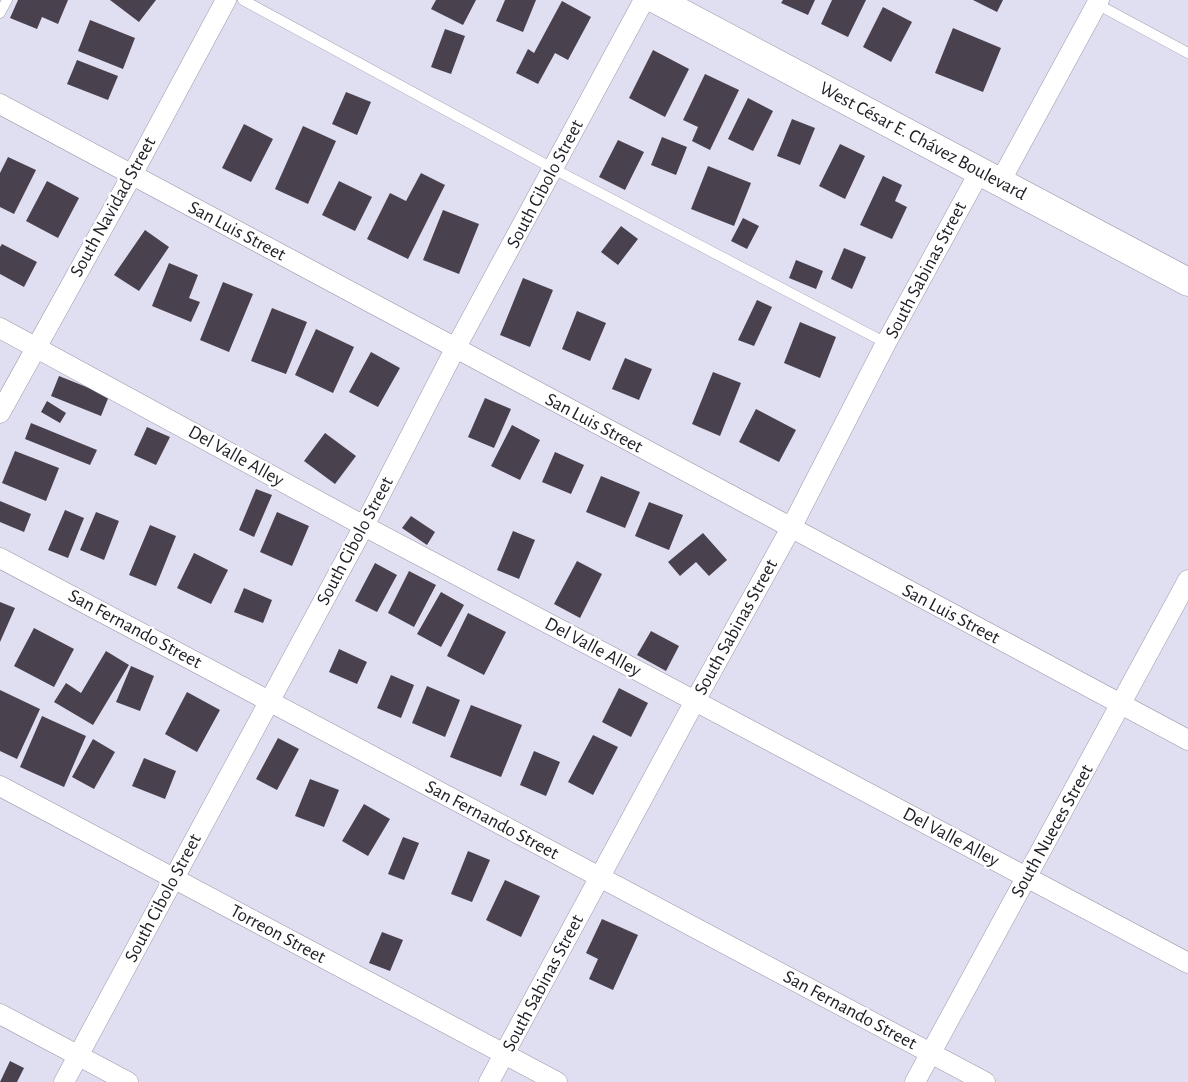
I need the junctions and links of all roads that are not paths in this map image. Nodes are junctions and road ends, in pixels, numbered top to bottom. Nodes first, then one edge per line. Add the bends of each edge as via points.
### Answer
1 (7, 0) edge
2 (226, 0) edge
3 (242, 0) edge
4 (644, 0) edge
5 (1095, 1) edge
6 (671, 3) edge
7 (0, 13) edge
8 (1188, 52) edge
9 (0, 104) edge
10 (554, 169) junction
11 (132, 175) junction
12 (990, 177) junction
13 (1188, 282) edge
14 (0, 328) edge
15 (886, 344) junction
16 (35, 347) junction
17 (455, 348) junction
18 (0, 413) edge
19 (364, 526) junction
20 (791, 528) junction
21 (0, 558) edge
22 (1188, 580) edge
23 (269, 700) junction
24 (696, 701) junction
25 (1120, 705) junction
26 (1188, 740) edge
27 (0, 786) edge
28 (600, 877) junction
29 (1027, 877) junction
30 (174, 879) junction
31 (1188, 963) edge
32 (0, 1014) edge
33 (931, 1053) junction
34 (505, 1054) junction
35 (78, 1055) junction
36 (64, 1082) edge
37 (128, 1082) edge
38 (490, 1082) edge
39 (557, 1082) edge
40 (915, 1082) edge
41 (985, 1082) edge

1 - 7 lane
2 - 11 street, South Navidad Street
3 - 10 lane
4 - 10 street, South Cibolo Street
5 - 8 lane
5 - 12 street, South Sabinas Street
6 - 12 street, West César E. Chávez Boulevard
9 - 11 street, San Luis Street
10 - 15 lane
10 - 17 street, South Cibolo Street
11 - 16 street, South Navidad Street
11 - 17 street, San Luis Street
12 - 13 street, West César E. Chávez Boulevard
12 - 15 street, South Sabinas Street
14 - 16 street, Del Valle Alley
15 - 20 street, South Sabinas Street
16 - 18 street, South Navidad Street
16 - 19 street, Del Valle Alley
17 - 19 street, South Cibolo Street
17 - 20 street, San Luis Street
19 - 23 street, South Cibolo Street
19 - 24 street, Del Valle Alley
20 - 24 street, South Sabinas Street
20 - 25 street, San Luis Street
21 - 23 street, San Fernando Street
22 - 25 street, South Nueces Street
23 - 28 street, San Fernando Street
23 - 30 street, South Cibolo Street
24 - 28 street, South Sabinas Street
24 - 29 street, Del Valle Alley
25 - 26 street, San Luis Street
25 - 29 street, South Nueces Street
27 - 30 street, Torreon Street
28 - 33 street, San Fernando Street
28 - 34 street, South Sabinas Street
29 - 31 street, Del Valle Alley
29 - 33 street, South Nueces Street
30 - 34 street, Torreon Street
30 - 35 street, South Cibolo Street
32 - 35 street
33 - 40 street, South Nueces Street
33 - 41 street, San Fernando Street
34 - 38 street, South Sabinas Street
34 - 39 street, Torreon Street
35 - 36 street, South Cibolo Street
35 - 37 street

